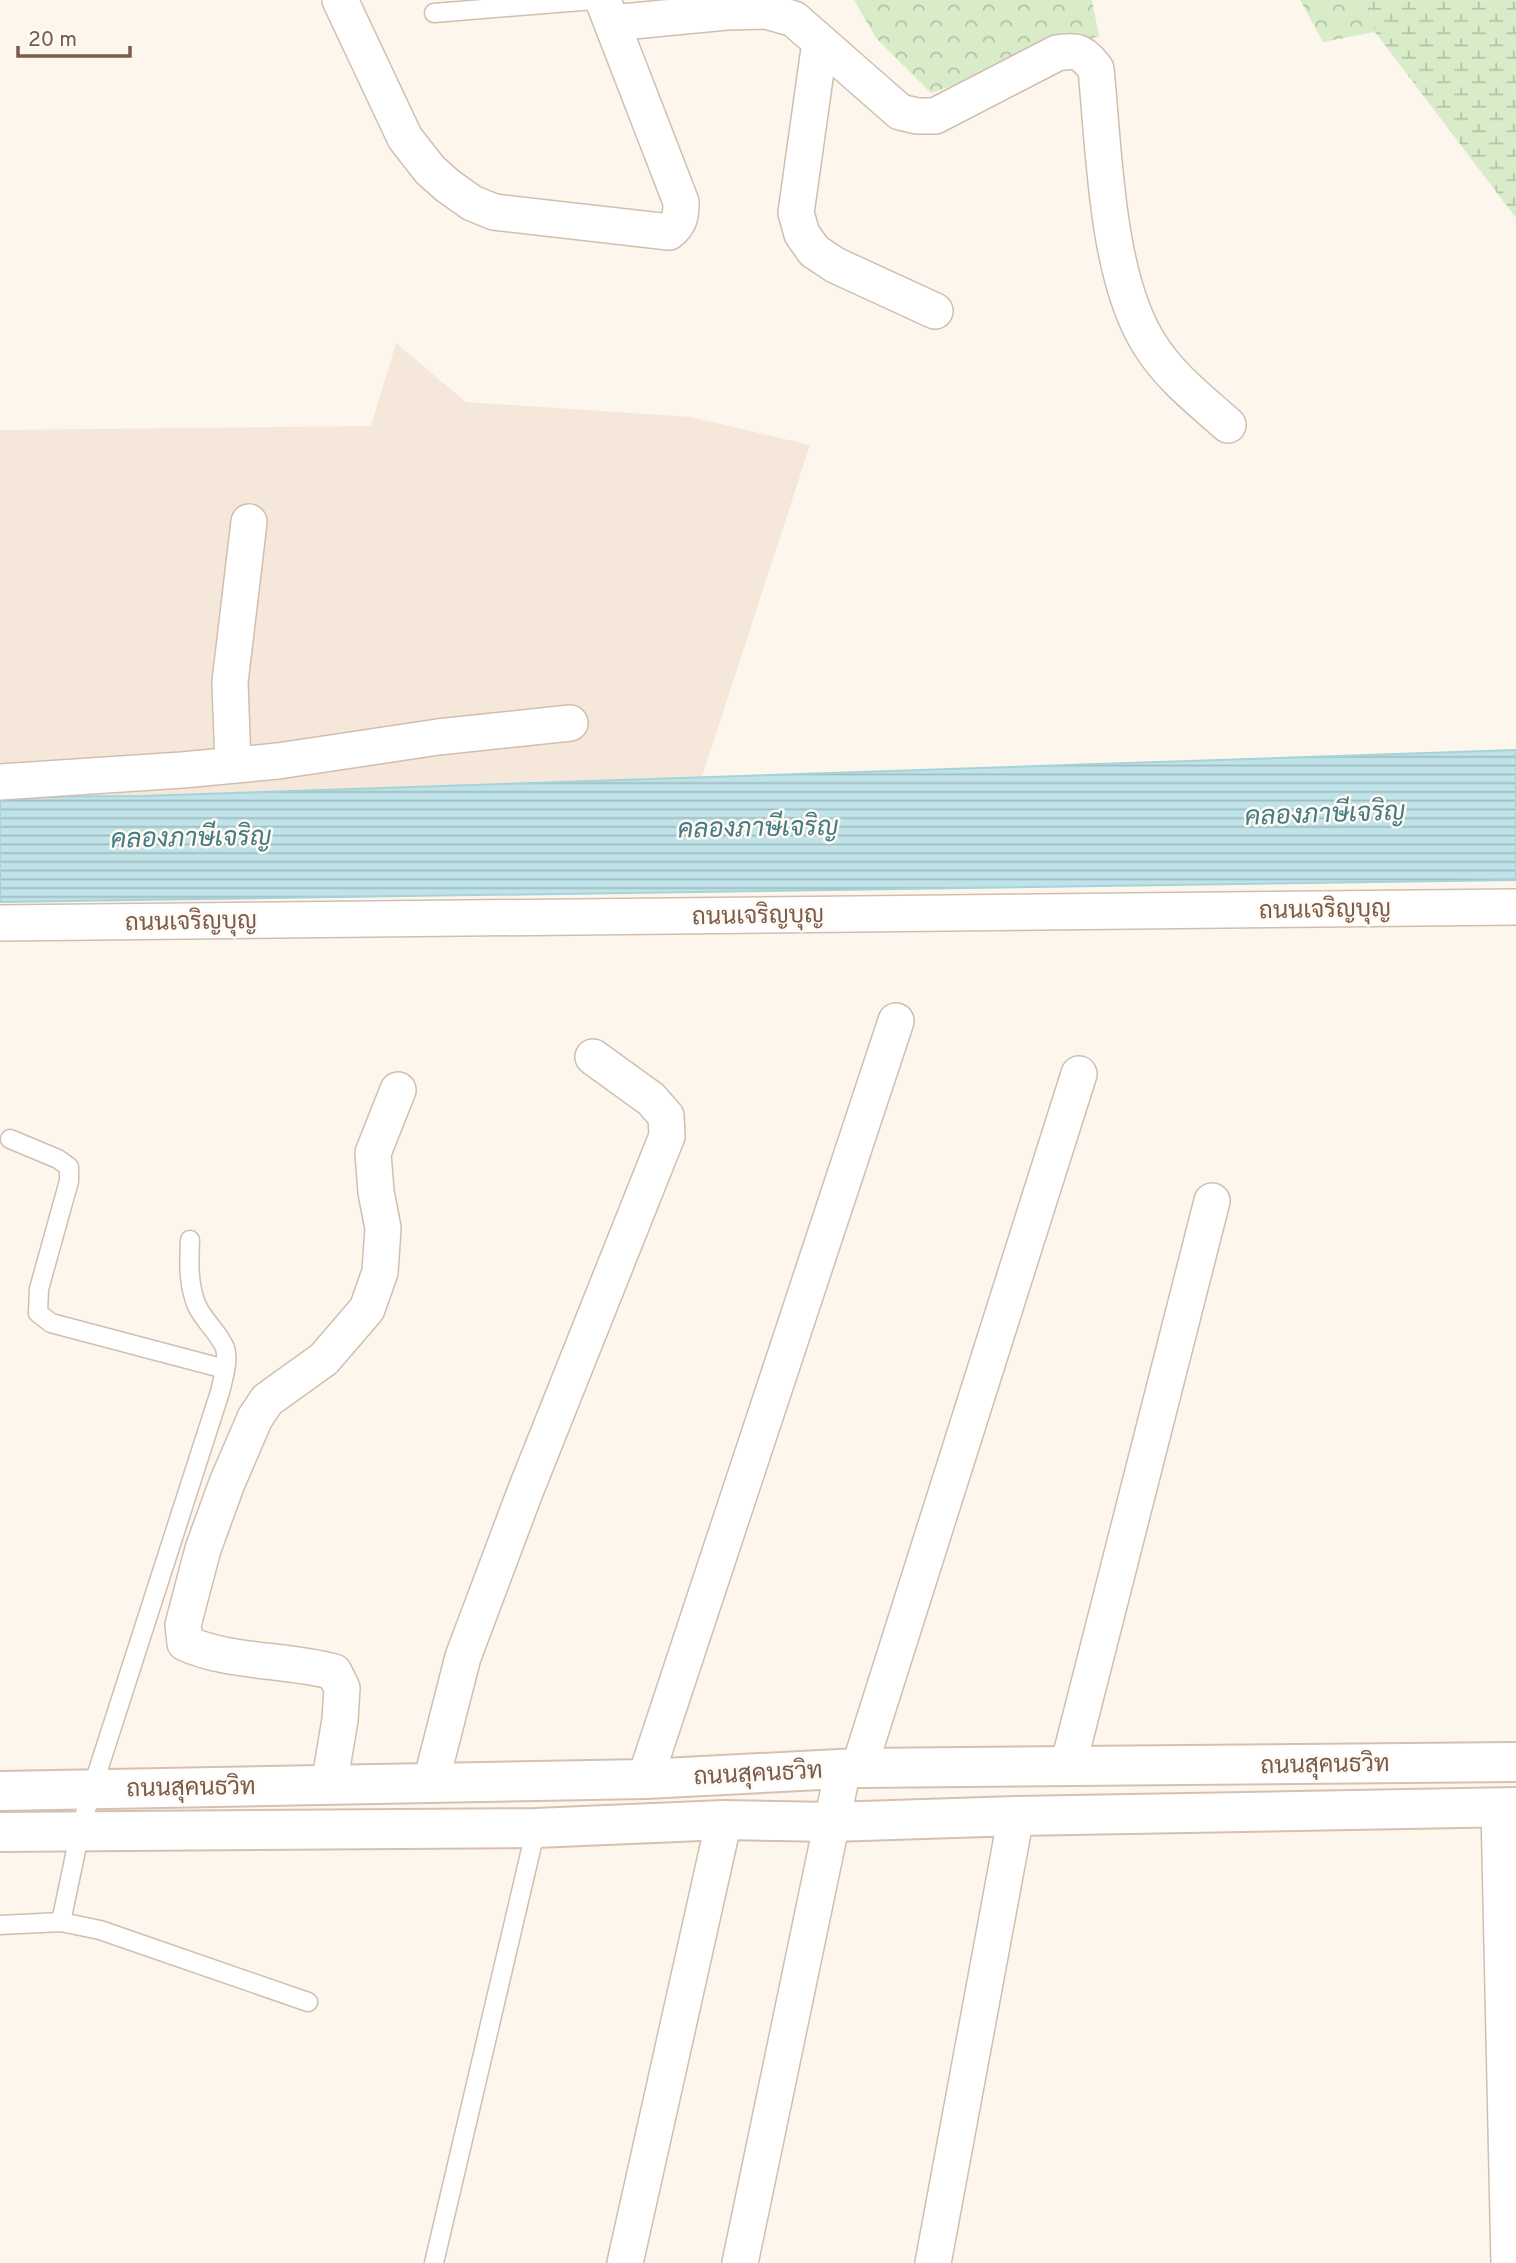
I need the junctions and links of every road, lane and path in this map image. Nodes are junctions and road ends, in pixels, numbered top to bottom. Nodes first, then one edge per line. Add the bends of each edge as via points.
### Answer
1 (340, 0) edge
2 (603, 8) edge
3 (434, 13) dead end
4 (820, 42) junction
5 (935, 311) dead end
6 (1228, 425) dead end
7 (249, 522) dead end
8 (570, 723) dead end
9 (233, 765) junction
10 (0, 782) edge
11 (1516, 907) edge
12 (0, 923) edge
13 (896, 1021) dead end
14 (593, 1057) dead end
15 (1079, 1074) dead end
16 (398, 1090) dead end
17 (10, 1139) dead end
18 (1212, 1201) dead end
19 (190, 1240) dead end
20 (225, 1369) junction
21 (1516, 1762) edge
22 (1068, 1766) junction
23 (851, 1768) junction
24 (645, 1779) junction
25 (431, 1783) junction
26 (329, 1785) junction
27 (92, 1789) junction
28 (0, 1791) edge
29 (1507, 1808) edge
30 (1016, 1816) junction
31 (724, 1820) junction
32 (831, 1822) junction
33 (536, 1828) junction
34 (80, 1831) junction
35 (0, 1832) edge
36 (61, 1922) junction
37 (0, 1925) edge
38 (308, 2002) dead end
39 (434, 2263) edge
40 (625, 2263) edge
41 (740, 2263) edge
42 (933, 2263) edge
43 (1509, 2263) edge

1 - 2 street via 405,138 430,170 472,203 494,212 669,233 681,216 681,202
2 - 3 lane
2 - 4 street via 766,11 794,19
4 - 5 street via 796,213 802,234 814,251 835,265
4 - 6 street via 901,112 917,116 934,116 1057,53 1084,54 1096,69 1113,237 1137,320 1175,378
7 - 9 street via 230,681
8 - 9 street
9 - 10 street
11 - 12 street, ถนนเจริญบุญ
13 - 24 street
14 - 25 street via 651,1099 666,1116 667,1136 463,1657
15 - 23 street
16 - 26 street via 373,1153 383,1228 380,1272 367,1309 324,1359 267,1400 255,1418 203,1549 183,1625 185,1643 202,1651 334,1672 342,1688
17 - 20 lane via 68,1167 69,1181 40,1289 38,1313 51,1323
18 - 22 street
19 - 20 lane via 192,1289 197,1307 225,1348
20 - 27 lane
21 - 22 main road, ถนนสุคนธวิท
22 - 23 main road, ถนนสุคนธวิท
23 - 24 main road, ถนนสุคนธวิท
23 - 32 street
24 - 25 main road, ถนนสุคนธวิท
25 - 26 main road, ถนนสุคนธวิท
26 - 27 main road, ถนนสุคนธวิท
27 - 28 main road, ถนนสุคนธวิท
27 - 34 lane
29 - 30 main road, ถนนสุคนธวิท
29 - 43 street
30 - 32 main road, ถนนสุคนธวิท
30 - 42 street
31 - 32 main road, ถนนสุคนธวิท
31 - 33 main road, ถนนสุคนธวิท
31 - 40 street
32 - 41 street
33 - 34 main road, ถนนสุคนธวิท
33 - 39 lane
34 - 35 main road, ถนนสุคนธวิท
34 - 36 lane
36 - 37 lane
36 - 38 lane via 100,1930

